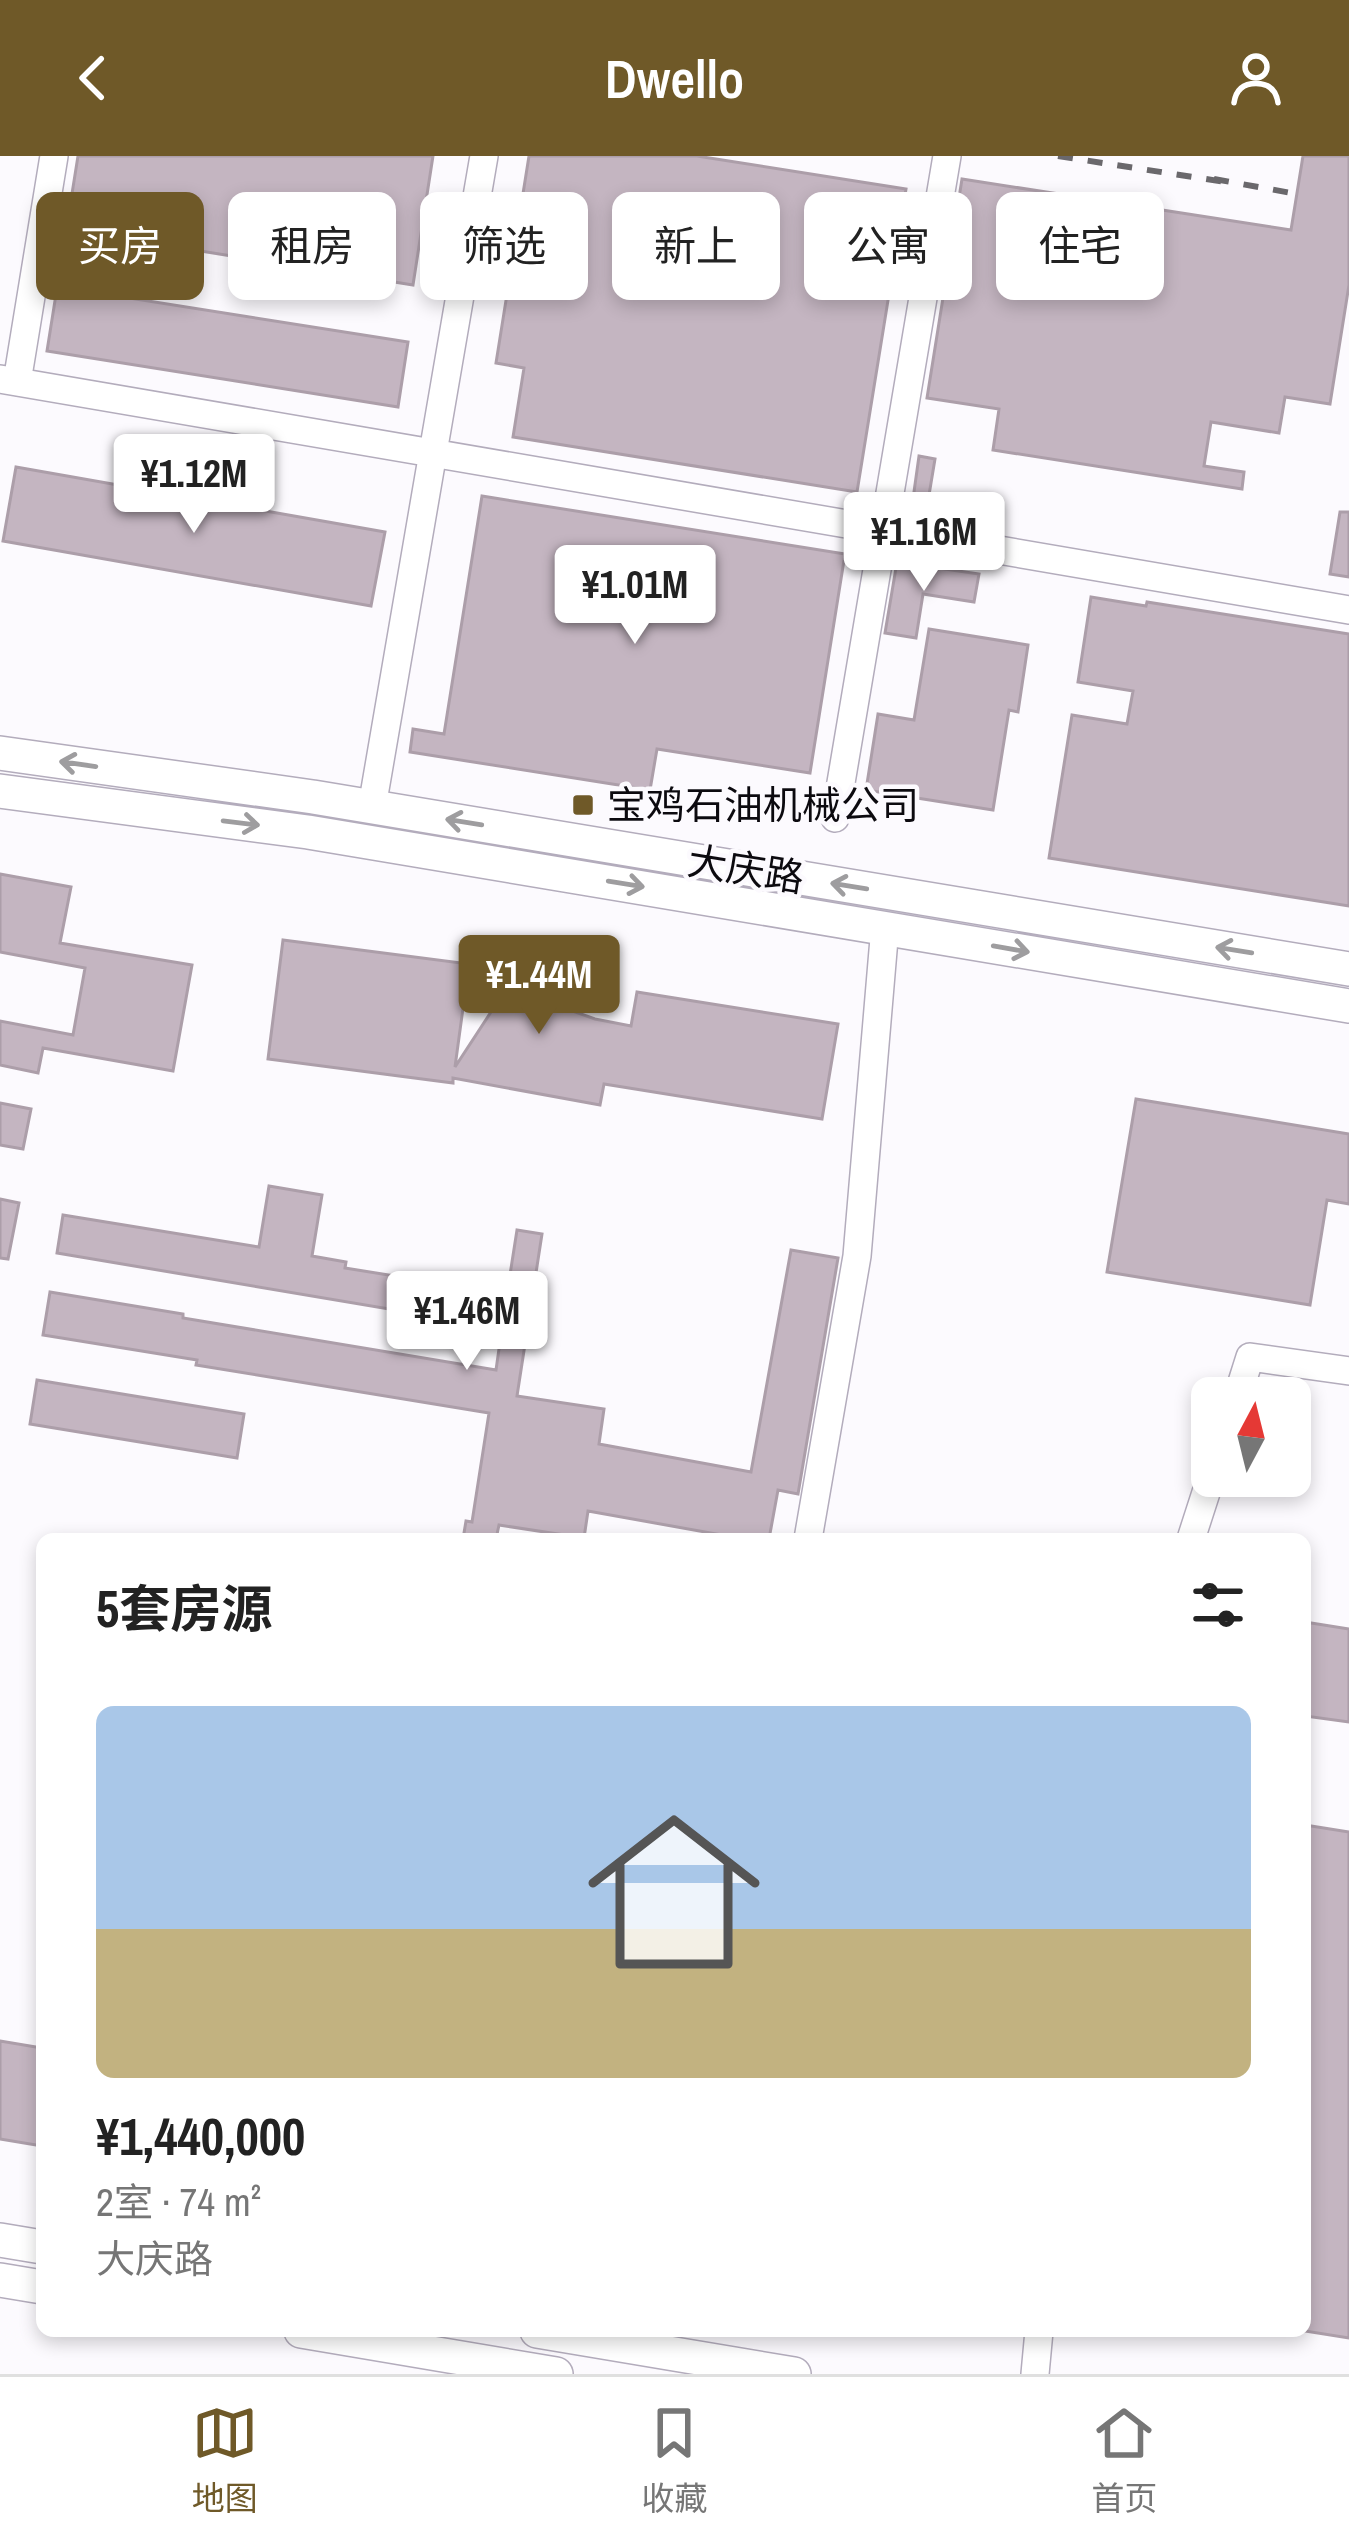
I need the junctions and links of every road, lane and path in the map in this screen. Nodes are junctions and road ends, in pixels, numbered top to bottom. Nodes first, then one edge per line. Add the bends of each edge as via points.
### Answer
1 (54, 156) edge
2 (484, 156) edge
3 (947, 156) edge
4 (8, 381) edge
5 (433, 453) junction
6 (884, 530) junction
7 (1349, 610) edge
8 (0, 753) edge
9 (0, 791) edge
10 (372, 807) junction
11 (835, 818) dead end
12 (885, 927) junction
13 (1349, 969) edge
14 (1349, 1006) edge
15 (1349, 1371) edge
16 (1244, 1377) edge
17 (1205, 1497) edge
18 (809, 1533) edge
19 (1193, 1533) edge
20 (0, 2240) edge
21 (36, 2246) edge
22 (0, 2280) edge
23 (36, 2287) edge
24 (337, 2337) edge
25 (609, 2337) edge
26 (1038, 2337) edge
27 (669, 2342) edge
28 (556, 2374) edge
29 (794, 2374) edge
30 (1035, 2374) edge

1 - 4 street
2 - 5 street
3 - 6 street
4 - 5 street
5 - 6 street
5 - 10 street
6 - 7 street
6 - 11 street
10 -> 8 main road, 大庆路
9 -> 12 main road, 大庆路 via 308,832
13 -> 10 main road, 大庆路
12 -> 14 main road, 大庆路
12 - 18 street via 857,1256
15 - 16 street via 1250,1357
17 - 19 street
20 - 21 main road
22 - 23 main road
24 - 28 main road
25 - 27 main road
26 - 30 street
27 - 29 main road

